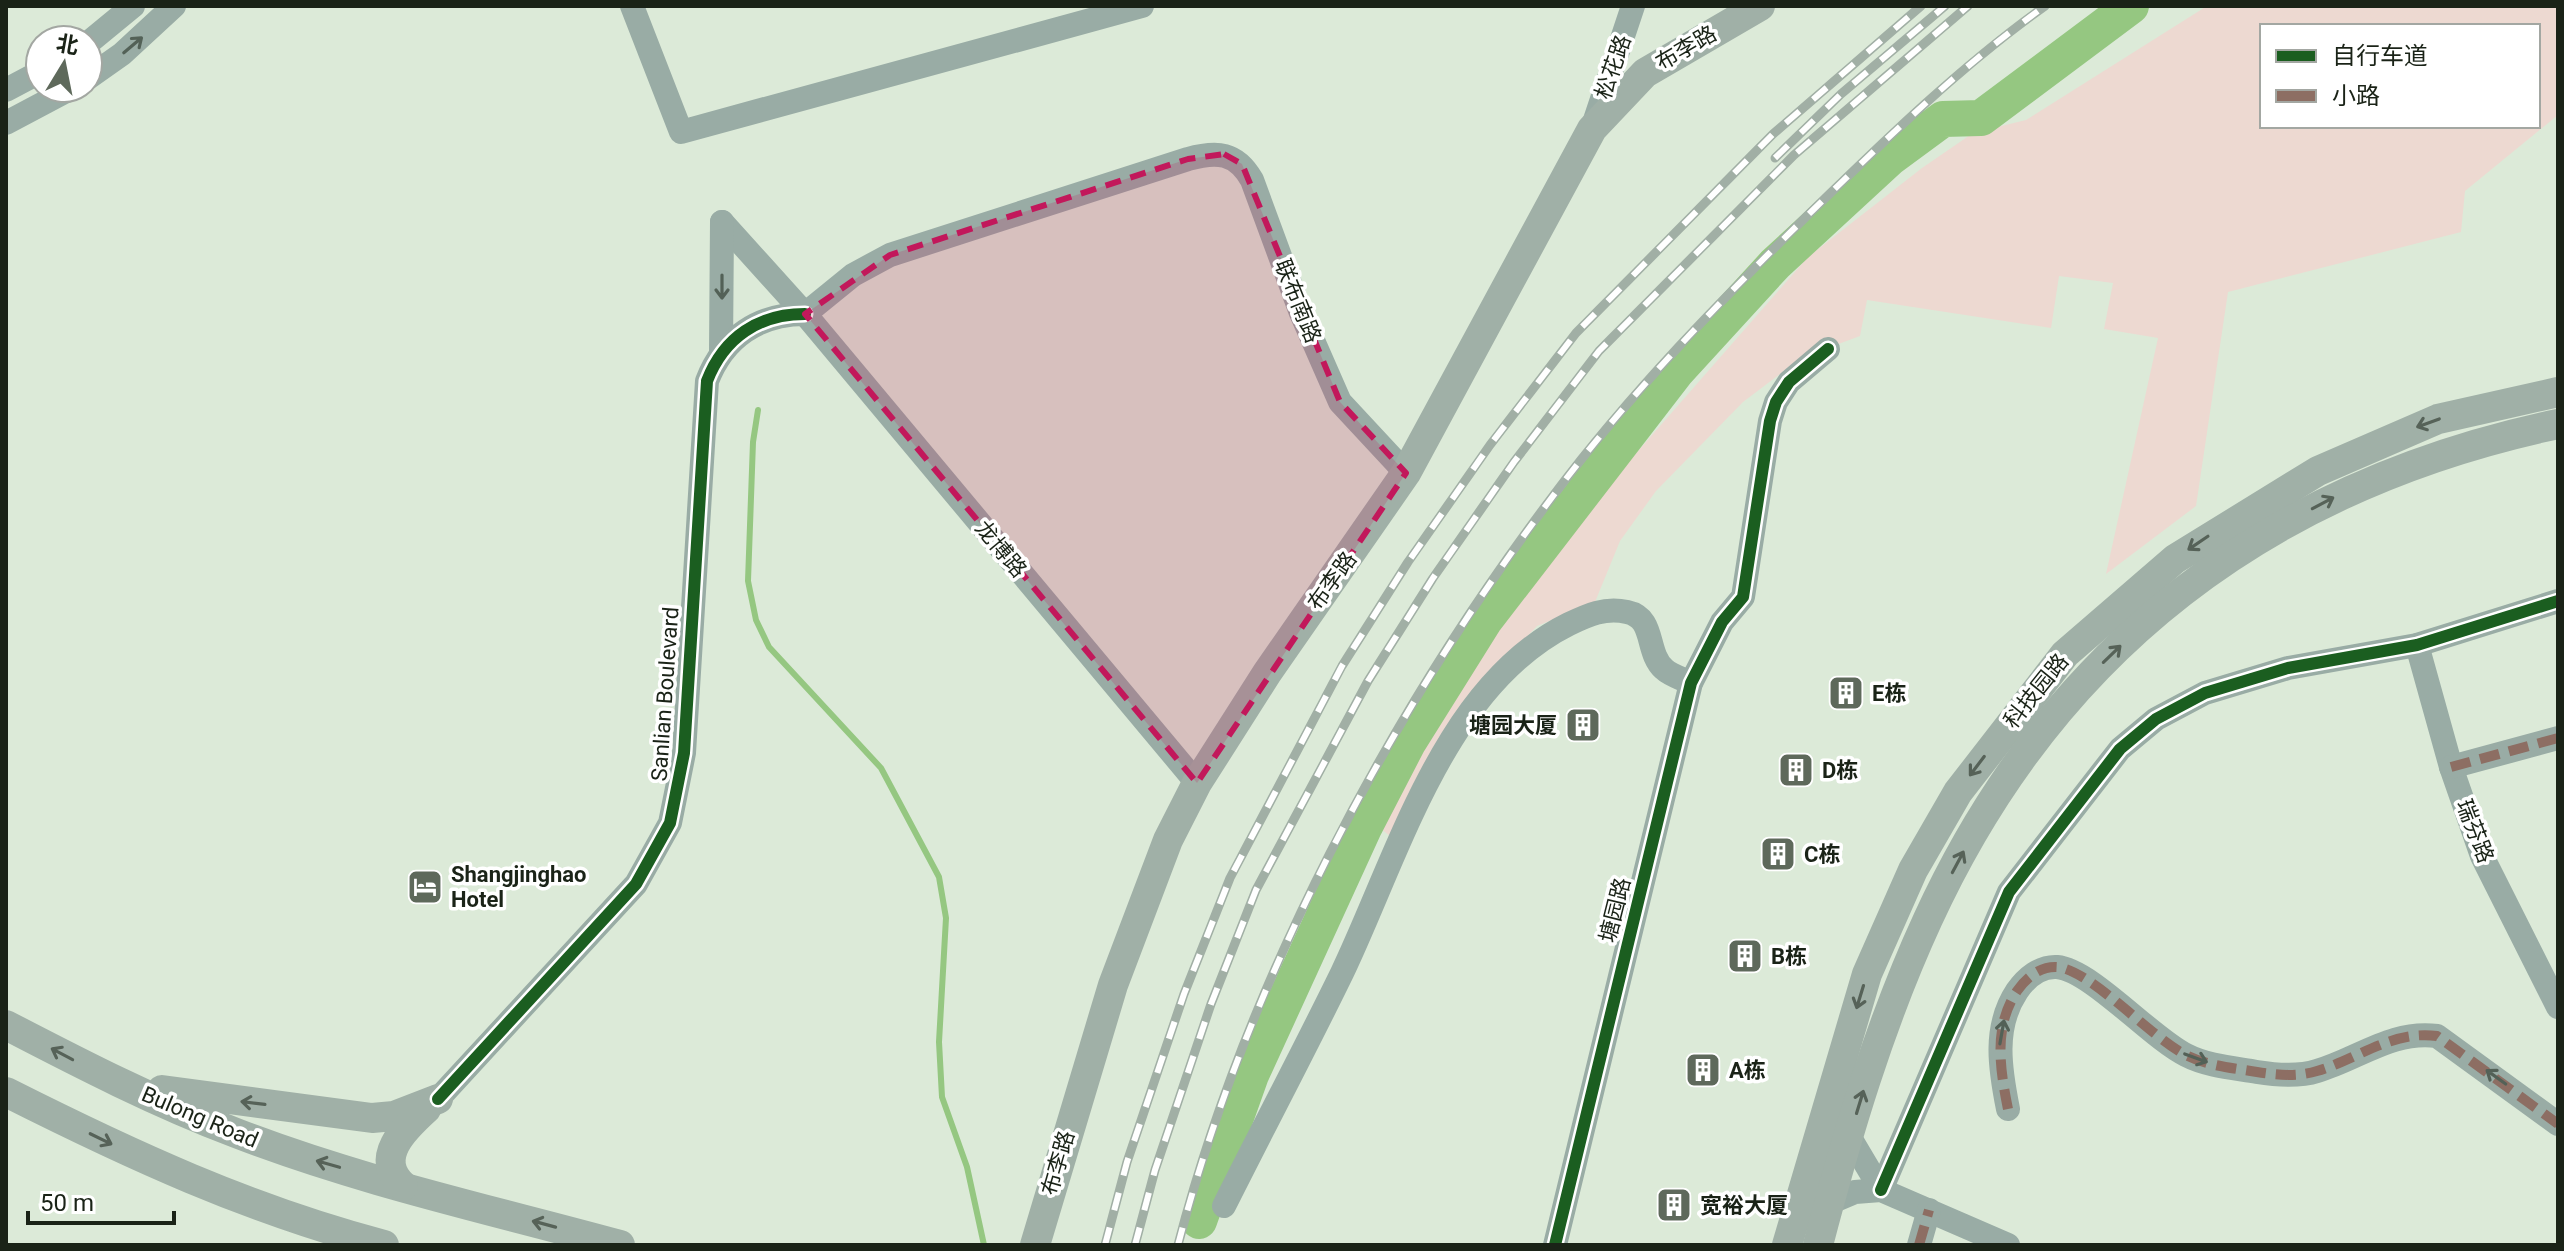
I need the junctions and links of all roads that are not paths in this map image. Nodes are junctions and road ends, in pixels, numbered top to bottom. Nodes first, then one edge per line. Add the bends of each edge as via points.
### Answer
1 (133, 6) edge
2 (174, 6) edge
3 (632, 6) edge
4 (1142, 6) edge
5 (1633, 6) edge
6 (1760, 6) edge
7 (104, 30) edge
8 (104, 66) edge
9 (24, 80) edge
10 (6, 90) edge
11 (42, 104) edge
12 (6, 123) edge
13 (1592, 129) junction
14 (805, 314) junction
15 (1828, 349) dead end
16 (721, 352) junction
17 (2558, 392) edge
18 (2467, 411) junction
19 (2558, 424) edge
20 (2476, 443) junction
21 (1406, 473) junction
22 (2558, 601) edge
23 (2417, 645) junction
24 (1691, 683) junction
25 (2558, 738) edge
26 (2451, 767) junction
27 (1197, 783) junction
28 (2558, 1007) edge
29 (6, 1025) edge
30 (107, 1077) junction
31 (6, 1092) edge
32 (438, 1099) junction
33 (2008, 1109) dead end
34 (2558, 1124) edge
35 (1849, 1136) junction
36 (403, 1186) junction
37 (1881, 1190) junction
38 (240, 1201) junction
39 (1829, 1203) junction
40 (1224, 1206) dead end
41 (1929, 1210) junction
42 (312, 1245) edge
43 (384, 1245) edge
44 (620, 1245) edge
45 (1035, 1245) edge
46 (1555, 1245) edge
47 (1787, 1245) edge
48 (1818, 1245) edge
49 (1919, 1245) edge
50 (2008, 1245) edge

1 - 7 street
8 -> 2 street
3 - 4 street via 681,132
5 - 13 street, 松花路
6 - 13 main road, 布李路 via 1645,73
9 - 10 street
11 - 12 street
13 - 21 main road, 布李路
14 - 16 street, Sanlian Boulevard via 758,323
14 -> 16 street, 龙博路 via 722,222
14 - 21 street, 联布南路 via 853,275 890,255 1188,159 1224,154 1242,164 1340,402
14 - 27 street, 龙博路
15 - 24 street, 塘园路 via 1789,382 1770,421 1743,597 1722,622
16 - 32 street, Sanlian Boulevard via 703,396 684,753 670,823 636,884
17 - 18 main road, 科技园路
18 - 20 main road
18 -> 47 main road, 科技园路 via 2348,456 2230,522 2114,608 2041,681 1958,792 1913,870 1867,974
19 - 20 main road, 科技园路
35 -> 20 main road, 科技园路 via 1928,918 2004,784 2059,709 2162,608 2210,570 2356,487
21 - 27 main road, 布李路
22 - 23 street
23 - 26 street, 瑞芬路
23 - 37 street via 2288,668 2205,693 2156,719 2120,749 2009,892
24 - 40 street via 1664,669 1640,616 1618,611 1592,613 1545,636 1512,665 1463,722 1427,785 1343,971
24 - 46 street, 塘园路
25 - 26 street
26 - 28 street, 瑞芬路 via 2482,856
27 - 45 main road, 布李路 via 1127,943 1088,1056
30 -> 29 main road, Bulong Road
32 -> 30 main road via 394,1116 372,1118 200,1096
36 -> 30 main road, Bulong Road via 249,1138
31 -> 38 main road
32 - 36 main road via 396,1139 390,1162
33 - 34 street via 2001,1069 2005,1018 2023,983 2046,968 2082,977 2170,1046 2206,1063 2286,1074 2314,1072 2395,1039 2437,1036
35 - 37 street
35 - 39 main road, 科技园路
44 -> 36 main road, Bulong Road
37 - 39 street via 1855,1192
37 - 41 street
38 - 42 main road
38 - 43 main road
39 - 48 main road, 科技园路
41 - 49 street
41 - 50 street

